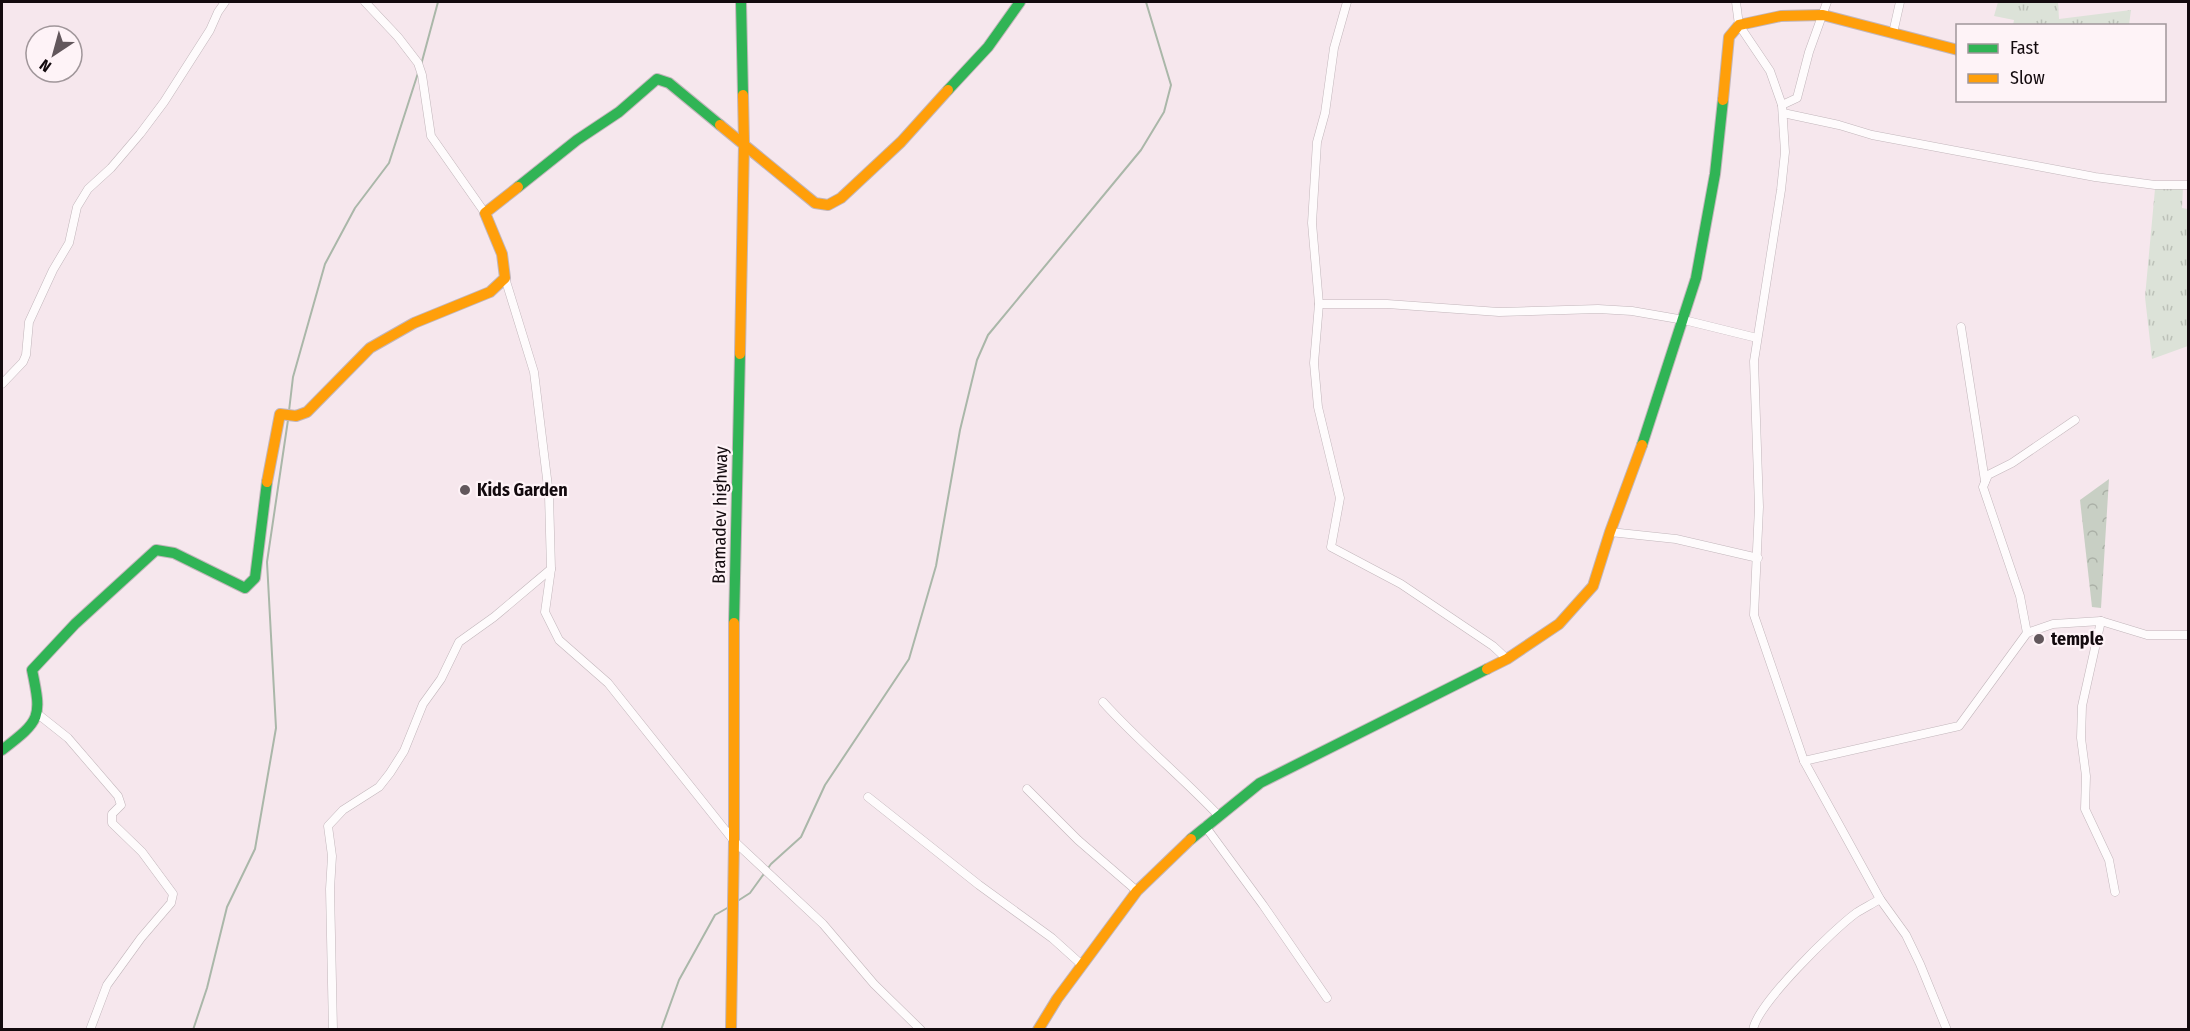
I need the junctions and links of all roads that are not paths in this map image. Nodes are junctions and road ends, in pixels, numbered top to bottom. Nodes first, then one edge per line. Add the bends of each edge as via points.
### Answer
1 (225, 2) edge
2 (365, 2) edge
3 (741, 2) edge
4 (1020, 2) edge
5 (1347, 2) edge
6 (1736, 2) edge
7 (1827, 2) edge
8 (1900, 2) edge
9 (1824, 15) junction
10 (1739, 25) junction
11 (1893, 33) junction
12 (1956, 49) edge
13 (1782, 109) junction
14 (744, 143) junction
15 (2188, 185) edge
16 (485, 213) junction
17 (506, 278) junction
18 (1319, 304) junction
19 (1684, 320) junction
20 (1961, 327) dead end
21 (1757, 338) junction
22 (2, 384) edge
23 (2075, 420) dead end
24 (1985, 482) junction
25 (1610, 532) junction
26 (1758, 558) junction
27 (551, 569) junction
28 (2101, 621) junction
29 (2028, 633) junction
30 (2188, 635) edge
31 (1507, 659) junction
32 (1103, 702) dead end
33 (39, 715) junction
34 (2, 750) edge
35 (1804, 761) junction
36 (1027, 789) dead end
37 (868, 797) dead end
38 (1218, 815) junction
39 (1205, 826) junction
40 (734, 841) junction
41 (1137, 891) junction
42 (2115, 892) dead end
43 (1880, 899) junction
44 (1082, 965) junction
45 (1327, 998) dead end
46 (90, 1029) edge
47 (333, 1029) edge
48 (731, 1029) edge
49 (921, 1029) edge
50 (1038, 1029) edge
51 (1753, 1029) edge
52 (1947, 1029) edge

1 - 22 street via 164,102 118,160 88,189 77,207 69,243 29,322 26,355
2 - 16 street via 418,63 431,136
3 - 14 street, Bramadev highway
4 - 14 street via 988,47 900,142 841,198 828,205 815,203
5 - 18 street via 1334,48 1317,142 1312,223
6 - 10 street
7 - 9 street
8 - 11 street
9 - 10 street via 1781,16
9 - 11 street
9 - 13 street via 1797,98
10 - 13 street via 1770,71
10 - 19 street via 1730,37 1715,174
11 - 12 street
13 - 15 street via 1872,135 2095,177
13 - 21 street via 1785,152 1781,190
14 - 16 street via 669,83 657,79
14 - 40 street, Bramadev highway via 734,611
16 - 17 street via 502,254
17 - 27 street via 534,372 549,495
17 - 33 street via 490,292 414,323 370,348 307,412 296,416 279,414 255,578 245,588 174,553 156,550 75,624 32,670
18 - 19 street via 1387,304 1499,312 1598,309
18 - 31 street via 1314,363 1318,407 1340,498 1331,547 1401,584
19 - 21 street
19 - 25 street
20 - 24 street
21 - 26 street via 1754,361
23 - 24 street via 1988,475
24 - 29 street via 1983,487 2020,596
25 - 26 street via 1676,539
25 - 31 street via 1593,586 1559,624
26 - 35 street via 1754,615
27 - 40 street via 545,612 559,640 608,682
27 - 47 street via 459,642 390,773 379,787 343,810 328,826 332,856
28 - 29 street via 2053,624
28 - 30 street via 2147,635
28 - 42 street via 2082,706 2081,738 2085,809 2109,860
29 - 35 street via 1959,726
31 - 38 street via 1260,783
32 - 38 street via 1126,729
33 - 34 street via 33,725
33 - 46 street via 68,738 118,796 121,805 112,814 112,823 142,852 173,894 171,903 107,985
35 - 43 street
36 - 41 street
37 - 44 street
38 - 39 street
39 - 41 street
39 - 45 street
40 - 48 street, Bramadev highway
40 - 49 street via 824,924 874,984
41 - 44 street
43 - 51 street via 1826,940 1762,1010
43 - 52 street via 1911,945
44 - 50 street

